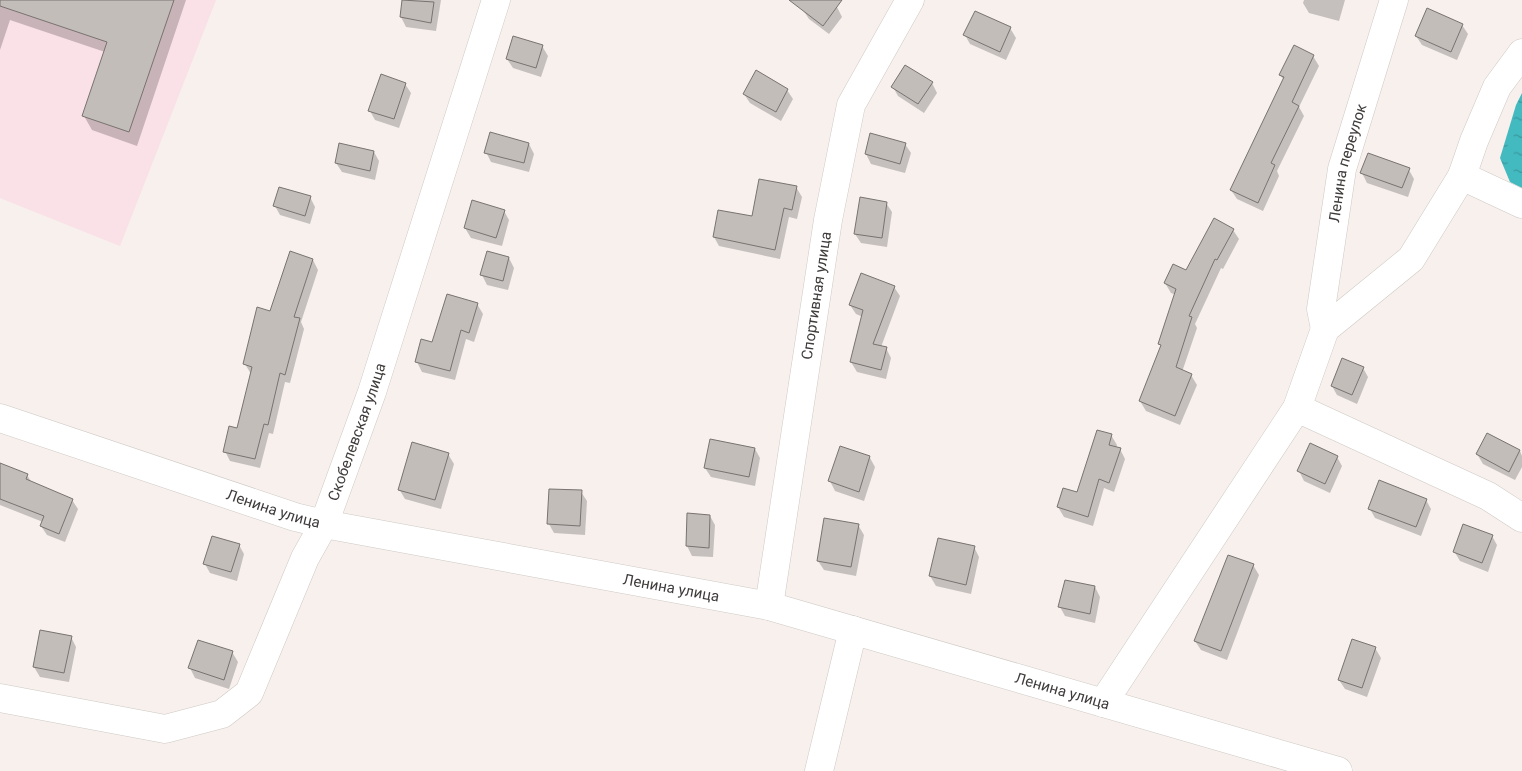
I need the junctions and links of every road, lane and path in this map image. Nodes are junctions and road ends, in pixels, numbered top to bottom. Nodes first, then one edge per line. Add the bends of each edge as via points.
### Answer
1 (496, 0) edge
2 (910, 0) edge
3 (1394, 0) edge
4 (1522, 52) edge
5 (1462, 176) junction
6 (1522, 204) edge
7 (1325, 329) junction
8 (1296, 408) junction
9 (0, 418) edge
10 (1522, 518) edge
11 (324, 524) junction
12 (769, 606) junction
13 (853, 630) junction
14 (0, 698) edge
15 (1103, 703) junction
16 (819, 771) edge
17 (1338, 771) edge

1 - 11 street, Скобелевская улица via 372,392
2 - 12 street, Спортивная улица via 851,105 828,220
3 - 7 street, Ленина переулок via 1342,169 1321,309
4 - 5 street via 1497,87
5 - 6 street
5 - 7 street via 1411,259
7 - 8 street
8 - 10 street via 1488,496
8 - 15 street
9 - 11 street, Ленина улица
11 - 12 street, Ленина улица
11 - 14 street, Скобелевская улица via 305,558 249,693 222,714 165,729
12 - 13 street, Ленина улица
13 - 15 street, Ленина улица
13 - 16 street
15 - 17 street, Ленина улица

